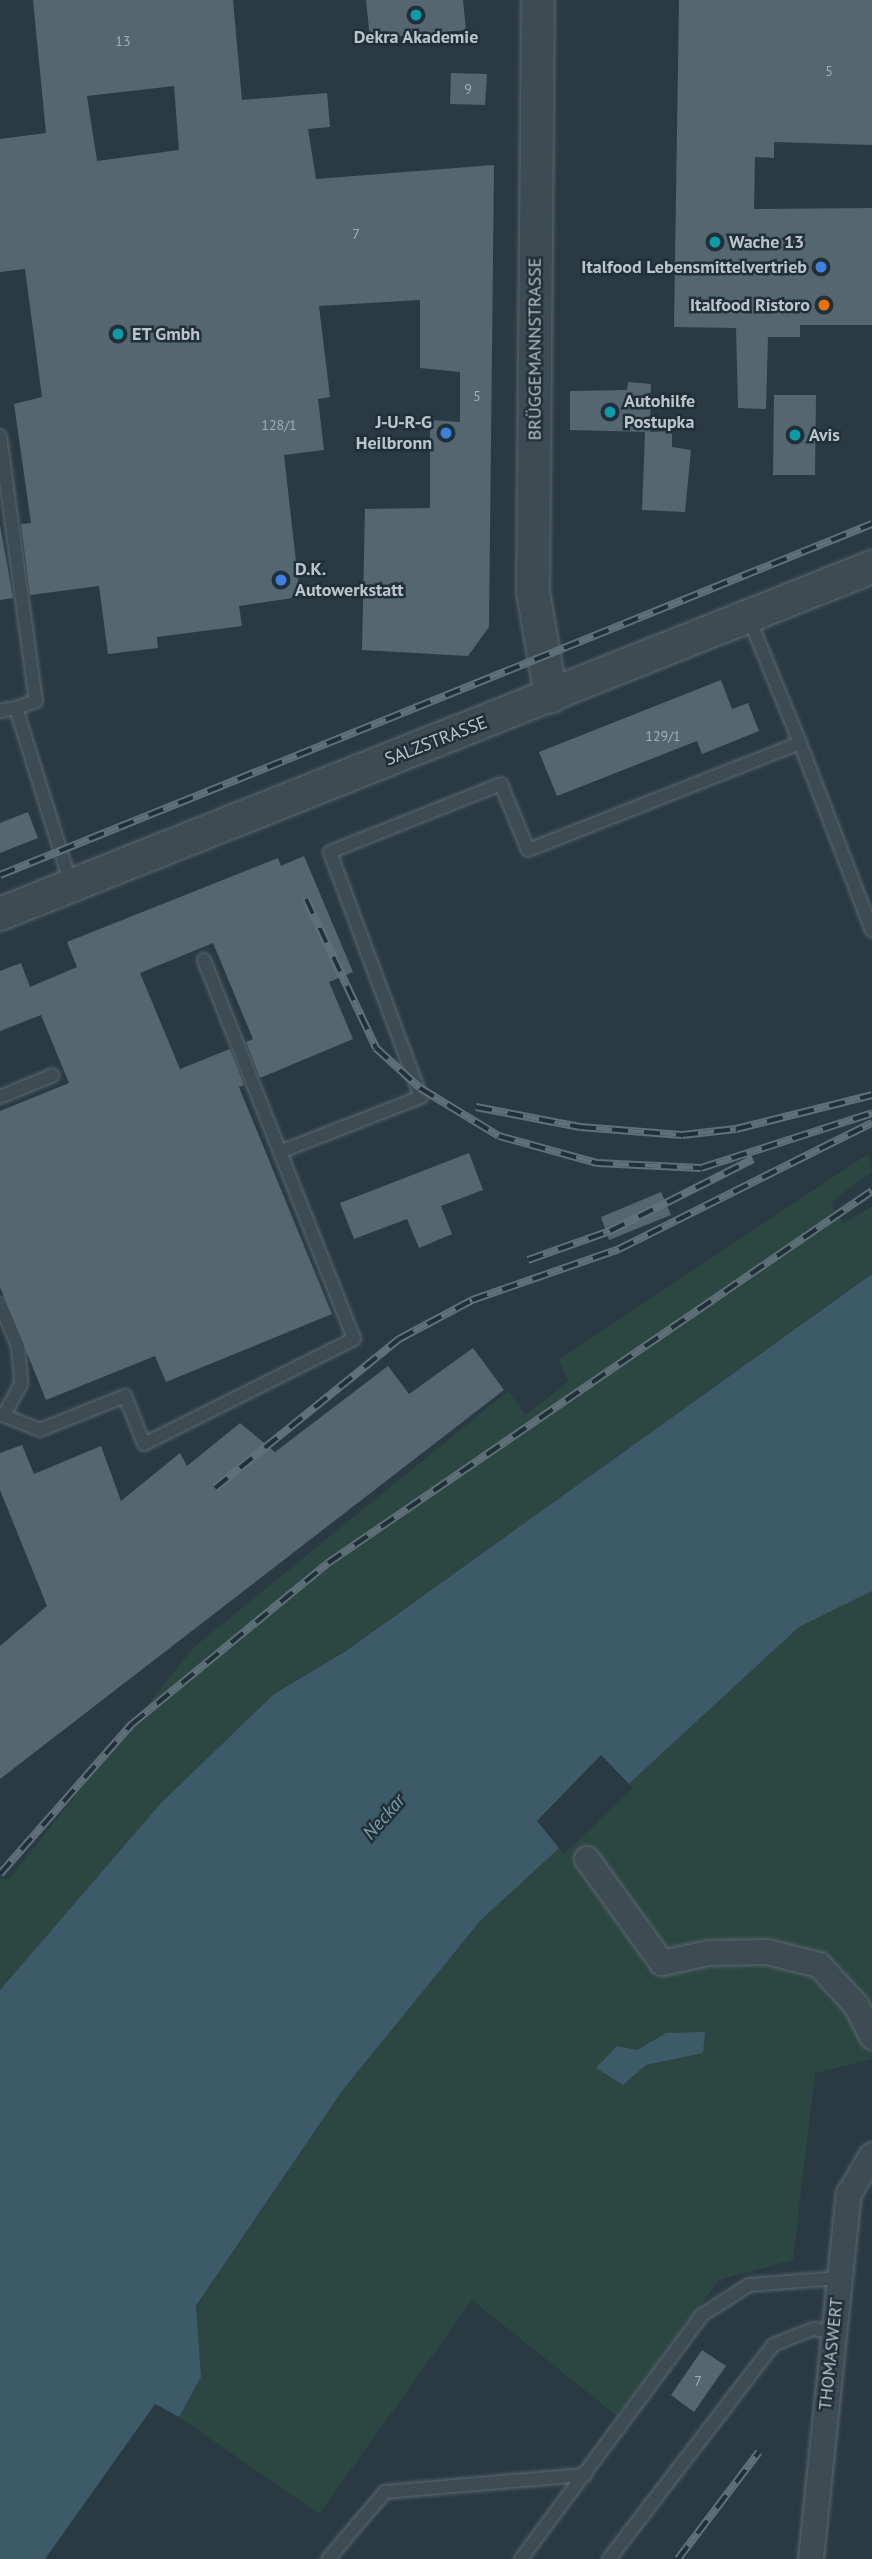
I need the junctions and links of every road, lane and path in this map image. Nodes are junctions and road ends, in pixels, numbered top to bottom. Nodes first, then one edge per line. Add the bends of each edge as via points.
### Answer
1 (538, 0) edge
2 (0, 436) edge
3 (872, 567) edge
4 (748, 617) junction
5 (551, 696) junction
6 (16, 708) junction
7 (0, 711) edge
8 (800, 743) junction
9 (71, 885) junction
10 (0, 914) edge
11 (872, 931) edge
12 (204, 960) dead end
13 (53, 1075) dead end
14 (0, 1097) edge
15 (280, 1152) junction
16 (0, 1304) edge
17 (3, 1412) edge
18 (587, 1859) dead end
19 (872, 2037) edge
20 (872, 2155) edge
21 (839, 2278) junction
22 (834, 2332) junction
23 (585, 2475) junction
24 (328, 2559) edge
25 (522, 2559) edge
26 (609, 2559) edge
27 (811, 2559) edge

1 - 5 street, BRÜGGEMANNSTRASSE via 533,593
2 - 6 lane via 36,701
3 - 4 street, SALZSTRASSE
4 - 5 street, SALZSTRASSE
4 - 8 lane
5 - 9 street, SALZSTRASSE
6 - 7 lane
6 - 9 lane
8 - 11 lane
8 - 15 lane via 528,850 501,784 330,852 421,1097
9 - 10 street, SALZSTRASSE
12 - 15 lane
13 - 14 lane
15 - 17 lane via 354,1339 144,1444 125,1396 40,1430
16 - 17 lane via 18,1346 21,1384
18 - 19 street via 662,1963 709,1953 766,1952 819,1965 856,2005
20 - 21 street, THOMASWERT via 849,2194
21 - 22 street, THOMASWERT
21 - 23 lane via 749,2285 702,2315
22 - 26 lane via 813,2329 773,2345
22 - 27 street, THOMASWERT
23 - 24 lane via 385,2492
23 - 25 lane

